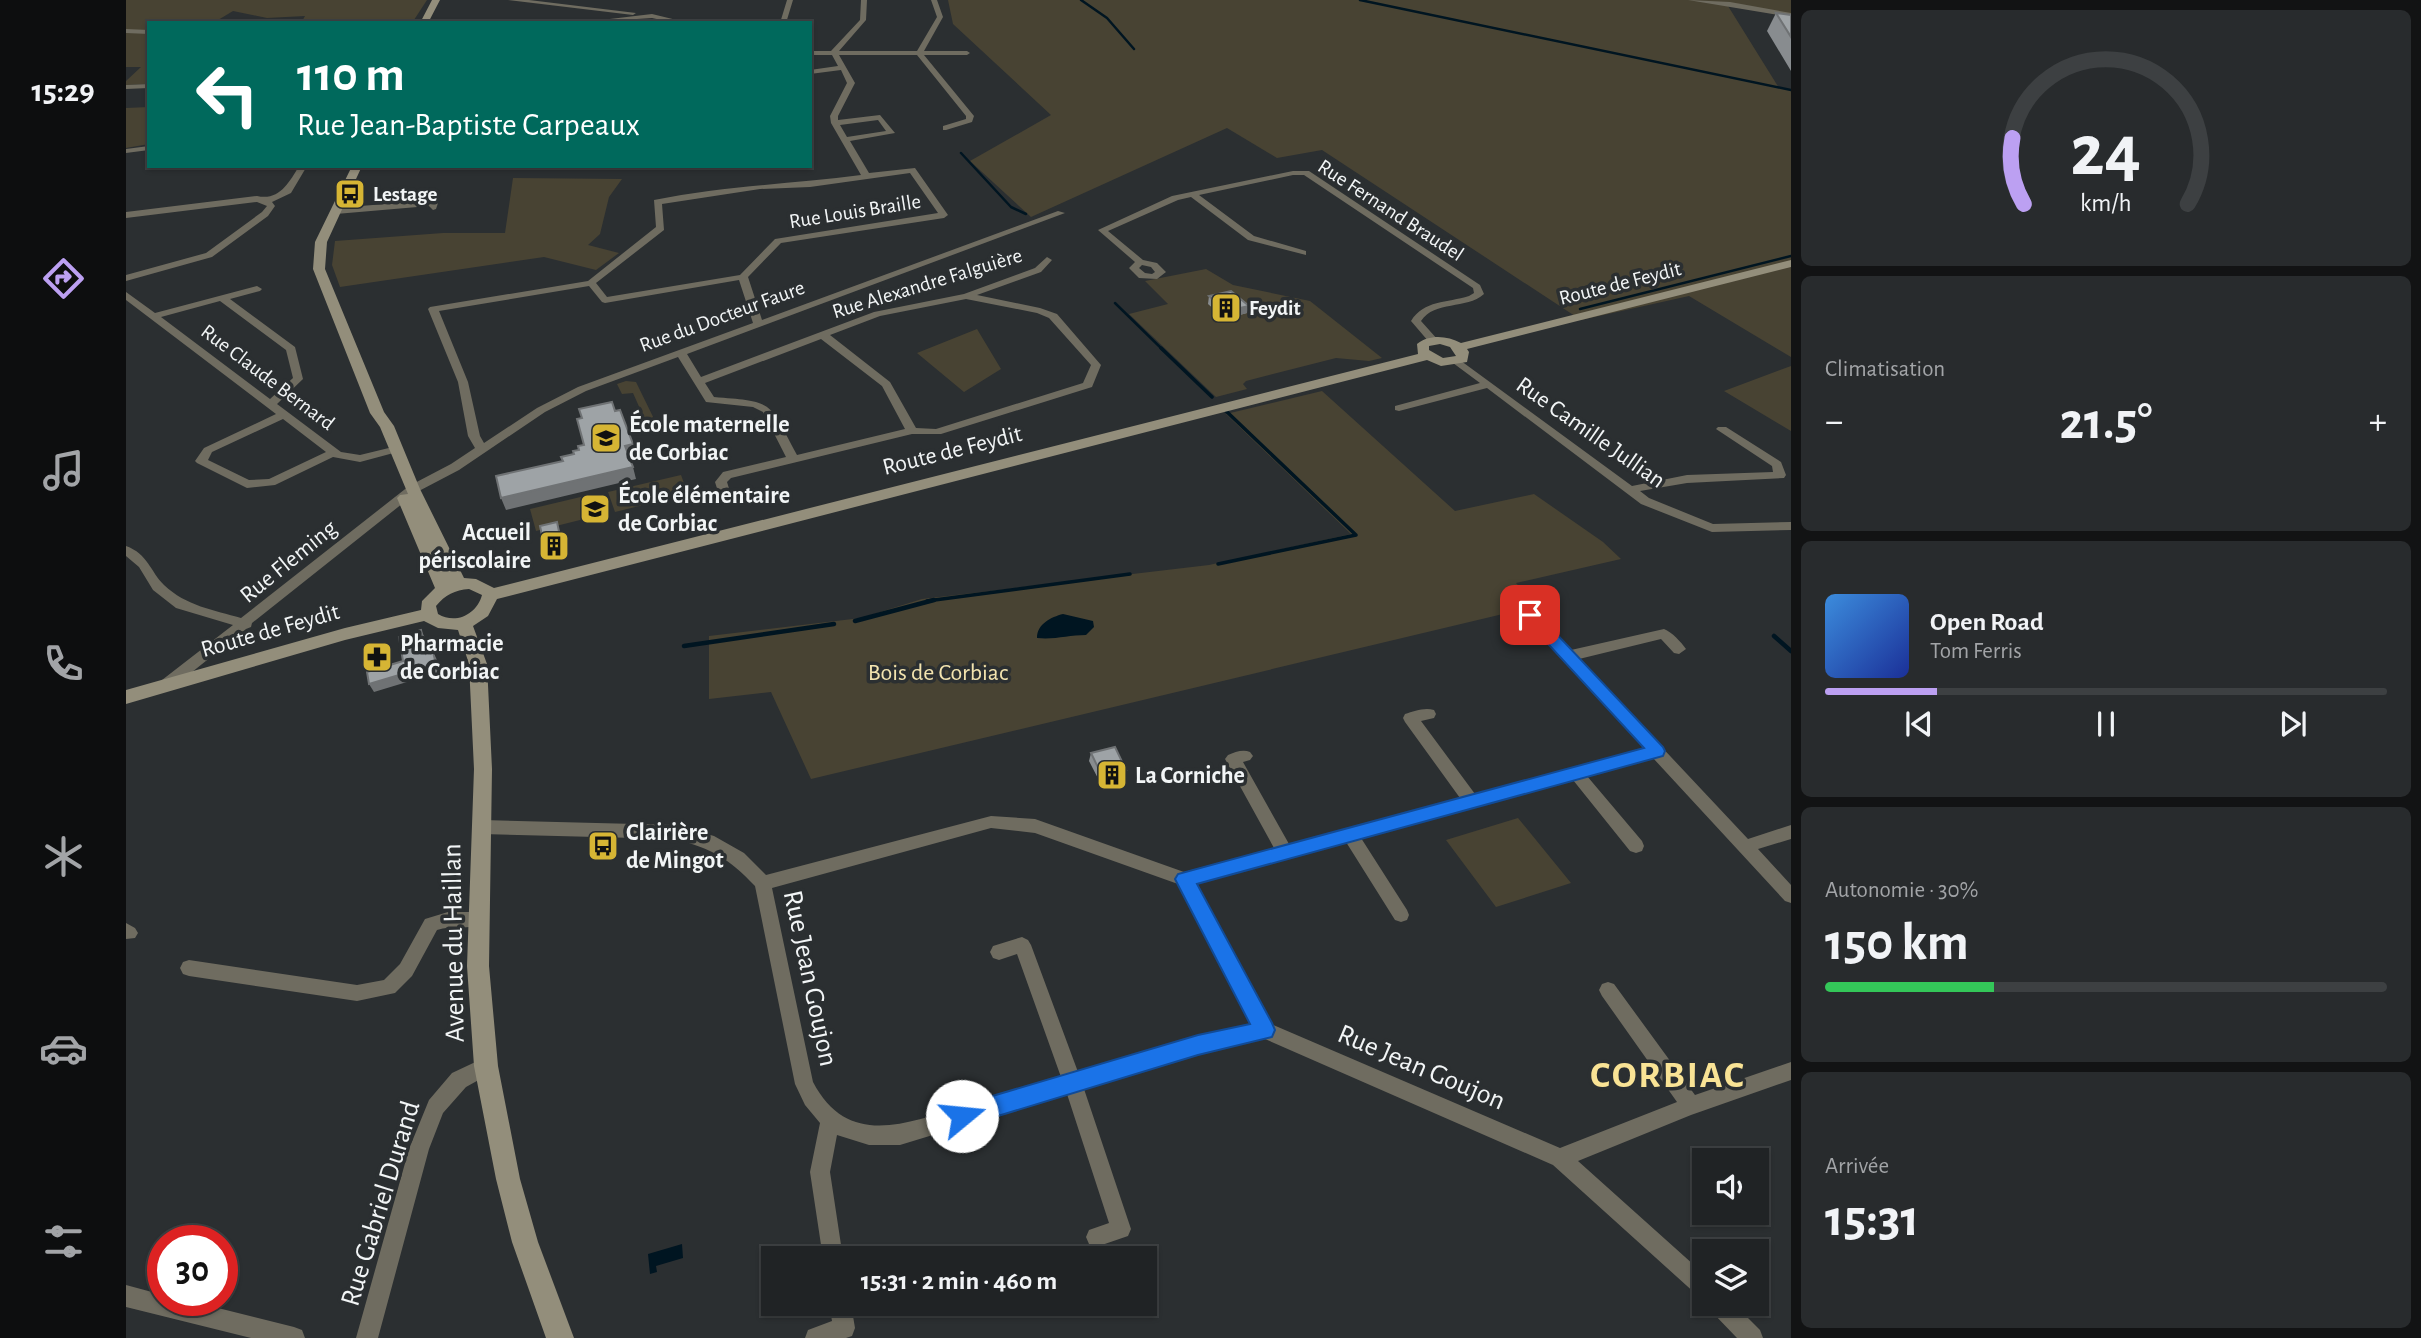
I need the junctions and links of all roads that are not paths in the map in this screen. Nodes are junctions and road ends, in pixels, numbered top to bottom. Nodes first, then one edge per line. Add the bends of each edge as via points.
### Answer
1 (436, 0) edge
2 (512, 0) edge
3 (790, 0) edge
4 (864, 0) edge
5 (934, 0) edge
6 (1690, 0) edge
7 (1729, 2) edge
8 (633, 13) dead end
9 (1791, 15) edge
10 (425, 21) edge
11 (603, 21) edge
12 (676, 21) edge
13 (784, 21) edge
14 (126, 31) edge
15 (147, 32) edge
16 (834, 52) junction
17 (919, 52) junction
18 (812, 53) edge
19 (967, 53) dead end
20 (842, 68) junction
21 (812, 72) edge
22 (147, 86) edge
23 (126, 87) edge
24 (835, 123) junction
25 (946, 128) dead end
26 (844, 140) junction
27 (147, 148) edge
28 (126, 151) edge
29 (302, 168) edge
30 (355, 168) edge
31 (866, 176) junction
32 (1192, 194) junction
33 (267, 201) junction
34 (433, 207) dead end
35 (336, 211) junction
36 (1061, 213) dead end
37 (126, 215) edge
38 (1303, 253) dead end
39 (1047, 260) dead end
40 (1140, 261) dead end
41 (1791, 263) edge
42 (743, 277) junction
43 (126, 278) edge
44 (591, 283) junction
45 (257, 289) dead end
46 (126, 295) edge
47 (966, 296) junction
48 (222, 298) junction
49 (154, 316) junction
50 (758, 323) junction
51 (822, 334) junction
52 (1433, 340) junction
53 (1460, 347) junction
54 (680, 352) junction
55 (1426, 356) junction
56 (1457, 362) junction
57 (697, 382) junction
58 (1488, 385) junction
59 (271, 404) junction
60 (1399, 408) dead end
61 (285, 414) junction
62 (1722, 429) dead end
63 (912, 431) junction
64 (482, 450) junction
65 (391, 451) junction
66 (335, 452) junction
67 (793, 458) junction
68 (1628, 490) junction
69 (409, 493) junction
70 (726, 498) dead end
71 (1791, 526) edge
72 (126, 550) edge
73 (452, 587) junction
74 (490, 595) junction
75 (428, 614) junction
76 (1530, 615) dead end
77 (464, 623) junction
78 (246, 624) junction
79 (1679, 649) dead end
80 (1569, 656) junction
81 (166, 685) junction
82 (126, 697) edge
83 (1429, 714) dead end
84 (1657, 751) junction
85 (1245, 756) dead end
86 (1576, 773) junction
87 (1472, 802) junction
88 (482, 827) junction
89 (1791, 832) edge
90 (1350, 834) junction
91 (1636, 846) dead end
92 (1745, 847) junction
93 (1285, 852) junction
94 (1184, 879) junction
95 (762, 883) junction
96 (1791, 896) edge
97 (1401, 915) dead end
98 (478, 919) junction
99 (999, 952) dead end
100 (189, 968) dead end
101 (1608, 990) dead end
102 (1265, 1030) junction
103 (486, 1066) junction
104 (1791, 1071) edge
105 (1073, 1083) junction
106 (1691, 1106) junction
107 (830, 1120) junction
108 (1560, 1158) junction
109 (1096, 1237) dead end
110 (831, 1246) edge
111 (1692, 1277) edge
112 (126, 1296) edge
113 (842, 1316) edge
114 (1731, 1316) edge
115 (294, 1338) edge
116 (367, 1338) edge
117 (560, 1338) edge
118 (816, 1338) edge
119 (1752, 1338) edge

1 - 10 street
2 - 8 street
3 - 13 street
4 - 16 street via 863,20
5 - 17 street via 940,17
6 - 7 street
7 - 9 street
11 - 12 street via 652,16
14 - 15 street
16 - 17 street
16 - 18 street
16 - 20 street
17 - 19 street
17 - 25 street via 970,116 970,120
20 - 21 street
20 - 24 street via 851,83 834,116
22 - 23 street
24 - 26 street
24 - 26 street via 880,117 891,132
26 - 31 street
27 - 28 street
29 - 33 street via 288,191
30 - 35 street
31 - 42 street, Rue Louis Braille via 912,170 944,215 778,242
31 - 44 street, Rue Louis Braille via 657,202 661,228
32 - 38 street via 1251,238
32 - 40 street, Rue Fernand Braudel via 1102,230
32 - 52 street, Rue Fernand Braudel via 1293,173 1314,177 1477,288 1479,294 1473,299 1418,315 1416,321
33 - 37 street
33 - 43 street via 271,206 265,214 209,255
34 - 35 street via 434,203
35 - 65 street via 319,249 319,269 377,413 377,428
36 - 50 street, Rue du Docteur Faure
39 - 47 street, Rue Alexandre Falguière via 1038,270
41 - 53 street, Route de Feydit
42 - 44 street via 605,300
42 - 50 street
44 - 64 street via 433,309 463,382 474,436
45 - 48 street
46 - 49 street, Rue Claude Bernard
47 - 51 street, Rue Alexandre Falguière via 877,314
47 - 63 street via 1053,316 1096,365 1088,385 937,432
48 - 49 street
48 - 59 street via 291,349 298,379
49 - 59 street, Rue Claude Bernard
50 - 54 street, Rue du Docteur Faure
51 - 57 street, Rue Alexandre Falguière
51 - 63 street via 886,384
52 - 53 street
52 - 55 street via 1423,344
53 - 56 street via 1464,356
54 - 57 street
54 - 64 street, Rue du Docteur Faure via 582,389
55 - 56 street
55 - 74 street, Route de Feydit
56 - 58 street, Rue Camille Jullian
57 - 67 street via 710,400 755,404 767,410
58 - 60 street
58 - 68 street, Rue Camille Jullian
59 - 61 street, Rue Claude Bernard
61 - 66 street, Rue Claude Bernard
61 - 66 street via 208,450 201,461 247,484 271,482
62 - 68 street via 1777,464 1780,475 1687,479
63 - 67 street
64 - 69 street, Rue du Docteur Faure
65 - 66 street, Rue Claude Bernard via 354,459
65 - 69 street
67 - 70 street via 727,475 721,482
68 - 71 street, Rue Camille Jullian via 1712,528
69 - 73 street
69 - 78 street, Rue Fleming
72 - 78 street via 181,605
73 - 74 street via 479,585
73 - 75 street via 428,606
74 - 77 street via 485,611
75 - 77 street via 441,624
75 - 81 street, Route de Feydit
76 - 80 street
77 - 88 street, Avenue du Haillan via 478,664
78 - 81 street, Rue Fleming
79 - 80 street via 1664,634
80 - 84 street
81 - 82 street, Route de Feydit
83 - 87 street via 1410,718
84 - 86 street
84 - 92 street
85 - 93 street via 1233,759
86 - 87 street
86 - 91 street
87 - 90 street
88 - 95 street, Rue Jean Goujon via 675,832 723,848
88 - 98 street, Avenue du Haillan
89 - 92 street
90 - 93 street
90 - 97 street
92 - 96 street
93 - 94 street
94 - 95 street via 1035,826 991,822
94 - 102 street
95 - 107 street, Rue Jean Goujon via 804,1084 814,1104
98 - 100 street via 431,924 406,970 388,987 357,993
98 - 103 street, Avenue du Haillan
99 - 105 street via 1022,945
101 - 106 street
102 - 105 street, Rue Jean Goujon
102 - 108 street, Rue Jean Goujon
103 - 116 street, Rue Gabriel Durand via 458,1080 436,1107 419,1149
103 - 117 street, Avenue du Haillan via 508,1179
104 - 106 street
105 - 107 street, Rue Jean Goujon via 900,1135 856,1134
105 - 109 street via 1121,1229
106 - 108 street
107 - 110 street via 820,1172
108 - 111 street, Rue Jean Goujon
112 - 115 street
113 - 118 street via 844,1328
114 - 119 street

